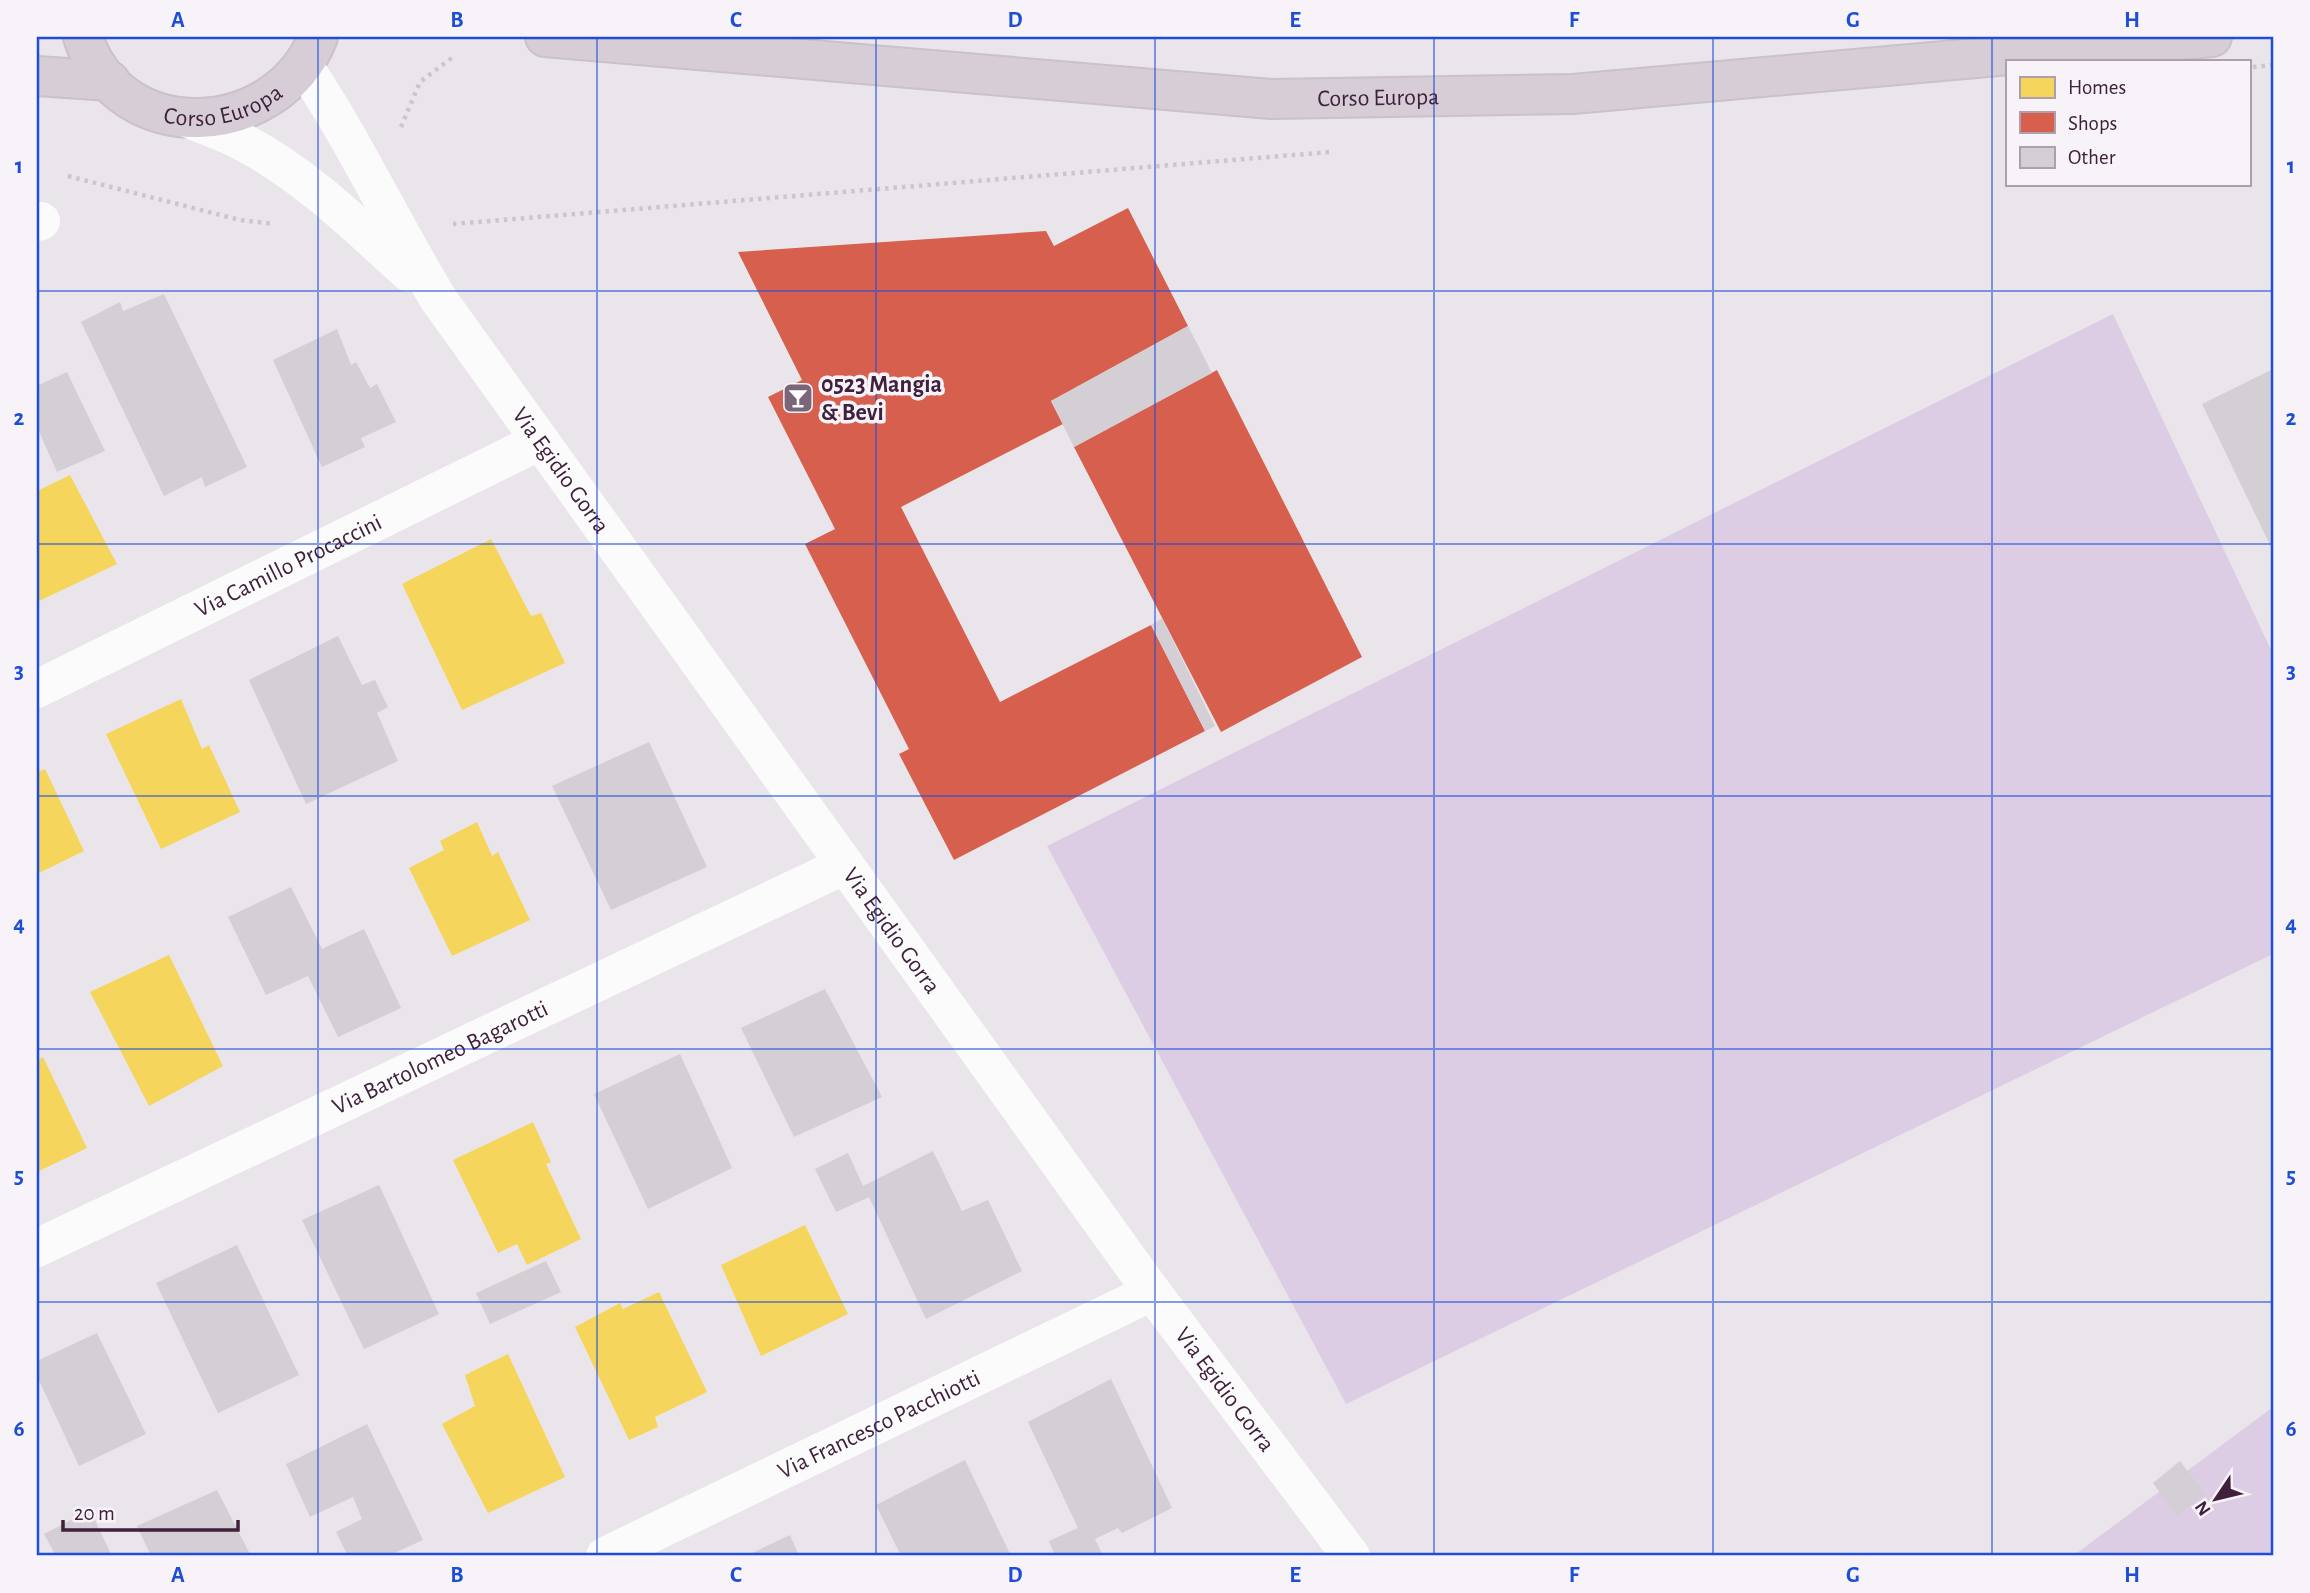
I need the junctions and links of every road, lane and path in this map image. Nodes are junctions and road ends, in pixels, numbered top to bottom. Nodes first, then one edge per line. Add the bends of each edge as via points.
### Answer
1 (83, 37) edge
2 (545, 37) edge
3 (2212, 37) edge
4 (311, 51) edge
5 (453, 57) dead end
6 (2273, 65) edge
7 (2250, 67) edge
8 (37, 76) edge
9 (110, 81) junction
10 (189, 119) junction
11 (399, 134) dead end
12 (1338, 151) dead end
13 (62, 174) dead end
14 (280, 225) dead end
15 (439, 225) dead end
16 (439, 300) junction
17 (540, 441) junction
18 (37, 689) edge
19 (843, 866) junction
20 (37, 1248) edge
21 (1152, 1292) junction
22 (605, 1556) edge
23 (1351, 1556) edge

1 - 9 main road, Corso Europa
2 - 3 main road, Corso Europa via 1271,99 1573,94
4 - 10 main road, Corso Europa via 281,90 253,108 222,117
4 - 16 street, Via Egidio Gorra via 332,108
5 - 11 path via 420,82
6 - 7 path
8 - 9 main road
9 - 10 main road, Corso Europa via 133,100 160,113
10 - 16 street, Via Egidio Gorra via 239,140 326,198
12 - 15 path
13 - 14 path via 240,220
16 - 17 street, Via Egidio Gorra
17 - 18 street, Via Camillo Procaccini
17 - 19 street, Via Egidio Gorra
19 - 20 street, Via Bartolomeo Bagarotti
19 - 21 street, Via Egidio Gorra
21 - 22 street, Via Francesco Pacchiotti
21 - 23 street, Via Egidio Gorra

